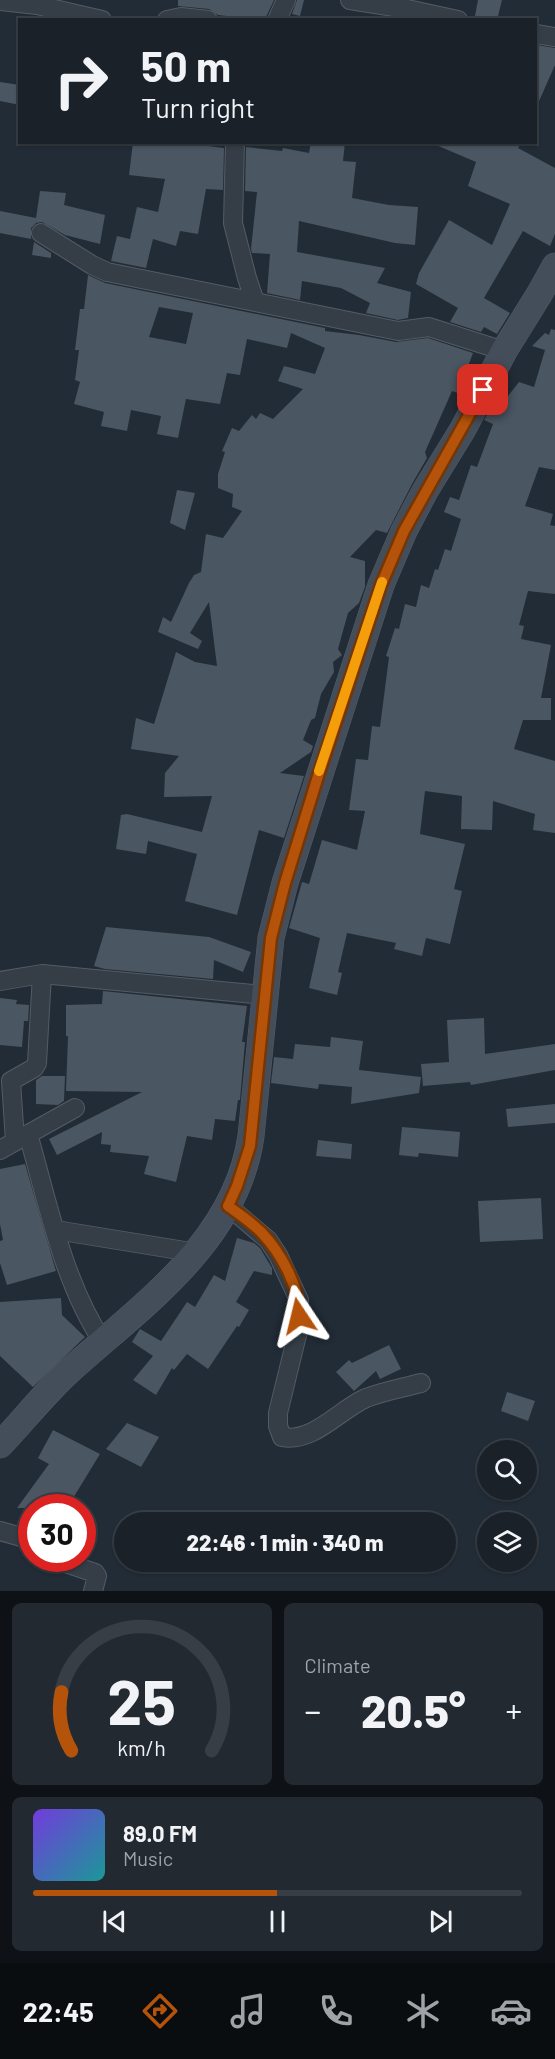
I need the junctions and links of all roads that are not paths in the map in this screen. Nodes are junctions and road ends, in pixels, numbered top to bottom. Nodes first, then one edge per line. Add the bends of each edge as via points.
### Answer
1 (286, 0) edge
2 (350, 0) edge
3 (0, 1) edge
4 (93, 18) edge
5 (278, 18) edge
6 (449, 18) edge
7 (537, 34) edge
8 (555, 37) edge
9 (235, 144) edge
10 (41, 233) dead end
11 (555, 266) edge
12 (255, 302) junction
13 (504, 351) junction
14 (42, 974) junction
15 (0, 981) edge
16 (264, 995) junction
17 (75, 1108) dead end
18 (14, 1142) edge
19 (228, 1206) junction
20 (56, 1230) junction
21 (197, 1253) junction
22 (104, 1341) junction
23 (421, 1383) dead end
24 (0, 1445) edge
25 (0, 1531) edge
26 (18, 1536) edge
27 (92, 1572) edge
28 (93, 1591) edge

1 - 5 street
2 - 6 street
3 - 4 street
7 - 8 street
9 - 12 street via 233,223
10 - 12 street via 107,272
11 - 13 main road
12 - 13 street via 398,331 429,327
13 - 16 main road via 404,531 381,585 285,883 271,938
14 - 15 street
14 - 16 street
14 - 18 street via 37,1063 11,1082
16 - 19 main road via 250,1146
17 - 18 street
18 - 20 street
19 - 21 main road
19 - 23 street via 268,1240 299,1300 299,1327 278,1413 282,1437 294,1439 362,1400
20 - 21 street
20 - 22 street via 77,1294
21 - 22 main road
22 - 24 main road via 51,1389
25 - 26 street
27 - 28 street via 98,1576

